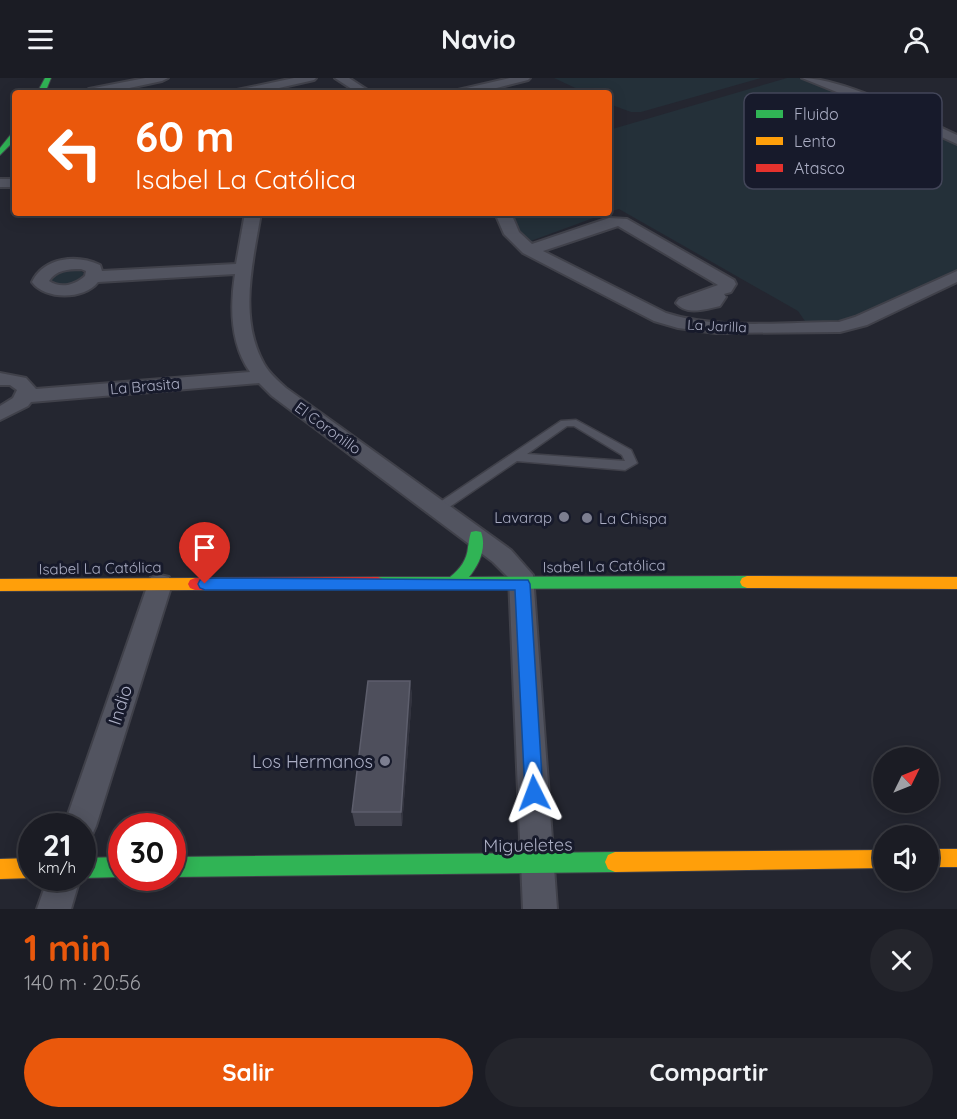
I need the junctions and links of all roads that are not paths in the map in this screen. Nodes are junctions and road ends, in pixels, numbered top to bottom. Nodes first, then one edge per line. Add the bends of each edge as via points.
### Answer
1 (162, 78) edge
2 (310, 78) edge
3 (341, 78) edge
4 (524, 78) edge
5 (808, 78) edge
6 (103, 90) edge
7 (255, 90) edge
8 (361, 90) edge
9 (474, 90) edge
10 (848, 93) edge
11 (942, 133) edge
12 (12, 139) edge
13 (957, 140) edge
14 (0, 153) edge
15 (12, 155) edge
16 (1, 168) edge
17 (253, 216) edge
18 (504, 216) edge
19 (529, 249) junction
20 (244, 268) junction
21 (957, 276) edge
22 (94, 277) dead end
23 (712, 293) dead end
24 (263, 377) junction
25 (0, 379) edge
26 (26, 396) junction
27 (0, 414) edge
28 (516, 457) junction
29 (438, 508) junction
30 (476, 536) junction
31 (957, 583) edge
32 (160, 584) junction
33 (452, 584) junction
34 (523, 584) junction
35 (0, 585) edge
36 (84, 813) edge
37 (873, 858) edge
38 (939, 858) edge
39 (957, 858) edge
40 (538, 862) junction
41 (186, 867) edge
42 (18, 868) edge
43 (0, 869) edge
44 (60, 891) edge
45 (54, 909) edge
46 (540, 909) edge

1 - 6 street
2 - 7 street
3 - 8 street
4 - 9 street
5 - 10 street
11 - 13 street
12 - 14 street
15 - 16 street
17 - 20 street, El Coronillo
18 - 19 street, La Jarilla via 512,234
19 - 21 street, La Jarilla via 660,317 716,328 840,327
19 - 23 street via 614,221 622,222 728,284
20 - 22 street
20 - 24 street, El Coronillo via 242,331
24 - 26 street, La Brasita
24 - 29 street, El Coronillo
25 - 26 street via 24,384
26 - 27 street via 14,408
28 - 28 lane via 565,423 576,423 627,453 631,463 625,466
28 - 29 lane
29 - 30 street, El Coronillo
30 - 33 street via 477,553 469,570
30 - 34 street, El Coronillo via 513,565
31 - 34 street, Isabel La Católica
32 - 33 street, Isabel La Católica
32 - 35 street, Isabel La Católica
32 - 36 street, Indio
33 - 34 street, Isabel La Católica
34 - 40 street
37 - 40 street, Migueletes
38 - 39 street
40 - 41 street, Migueletes
40 - 46 street
42 - 43 street
44 - 45 street

